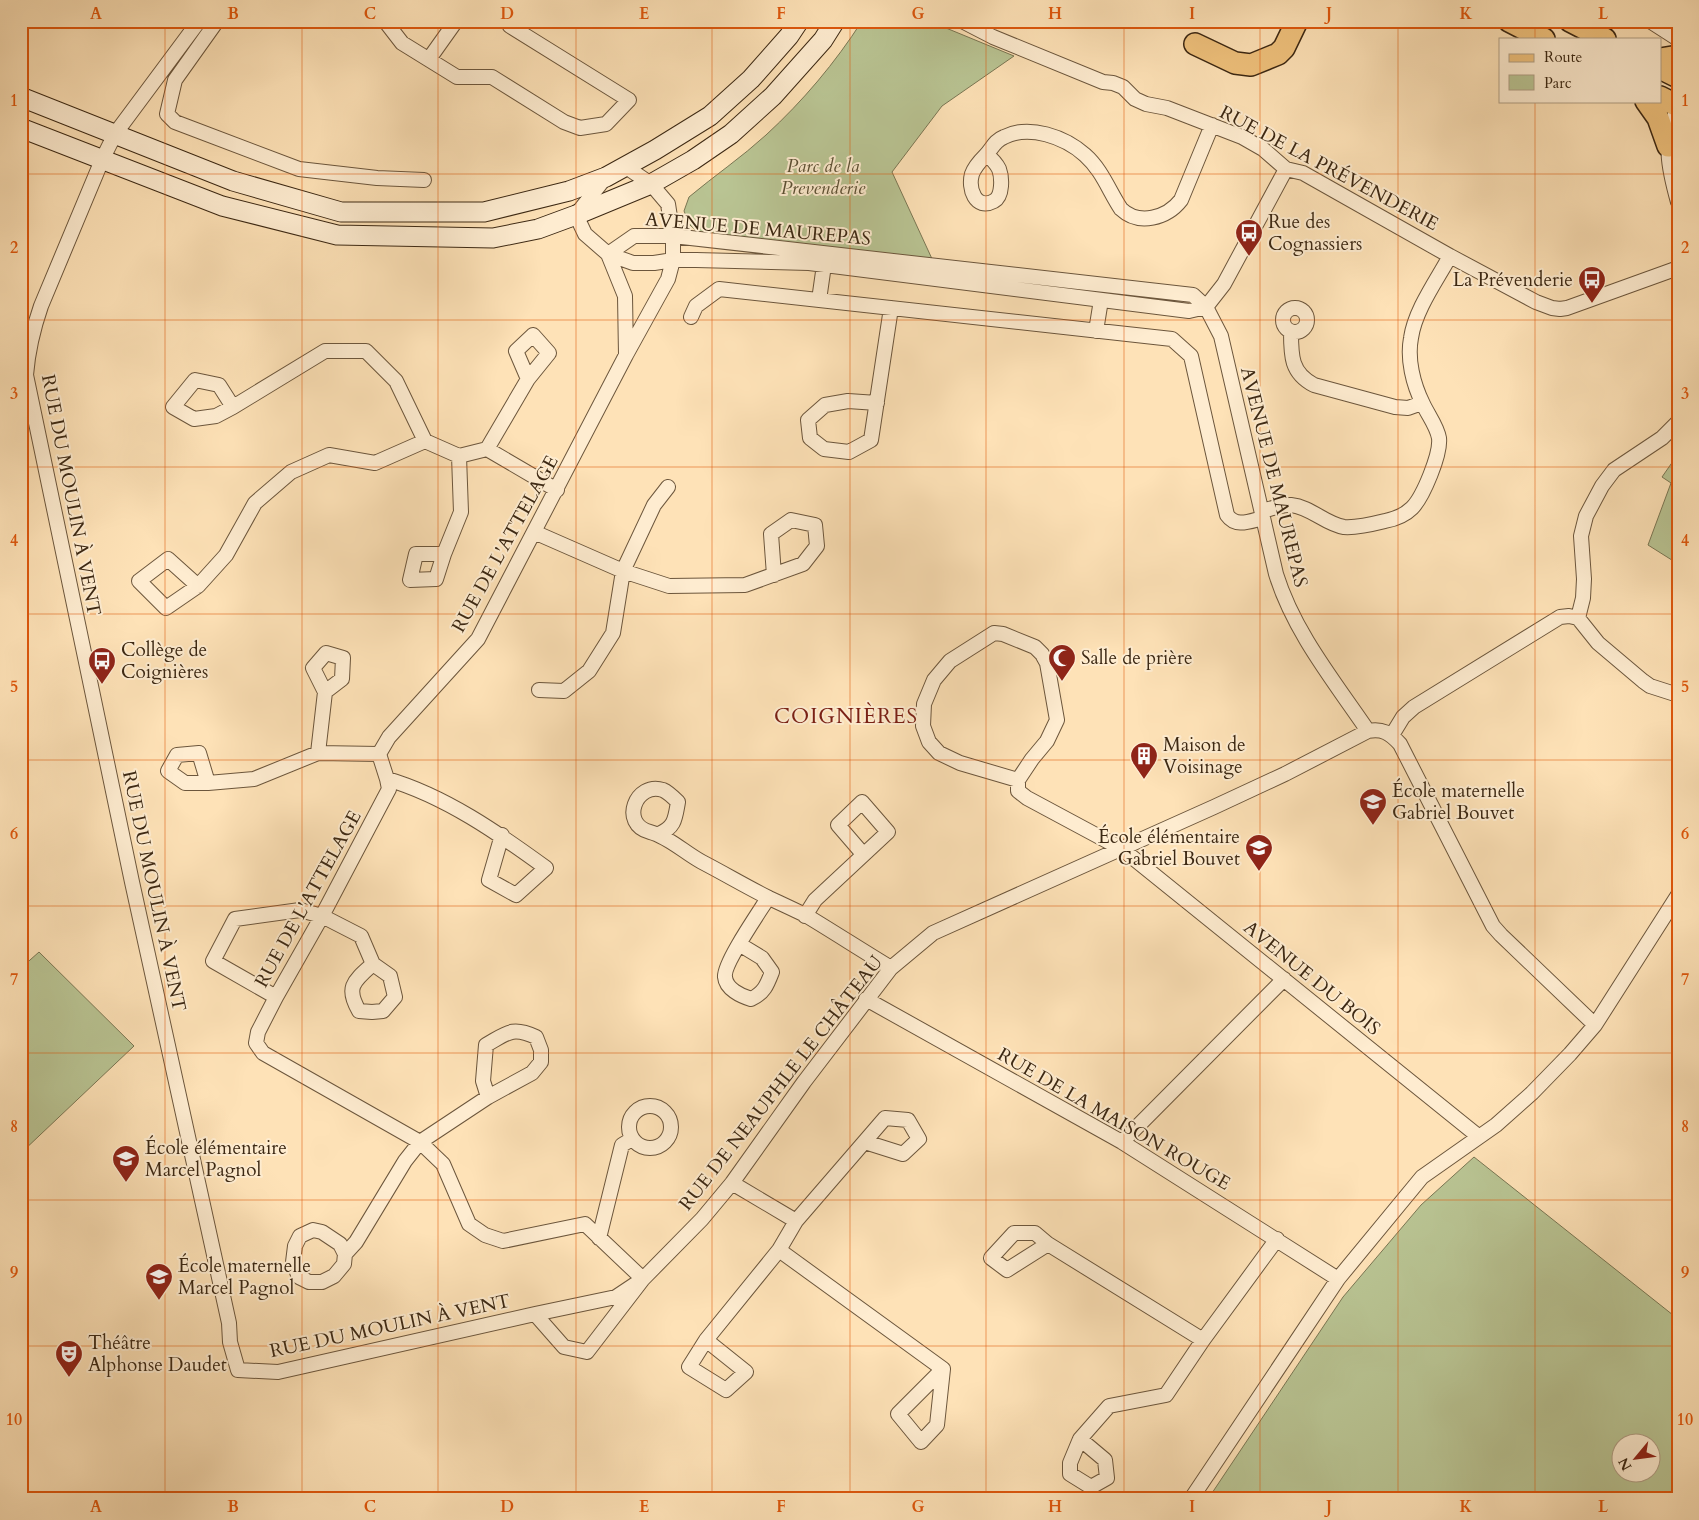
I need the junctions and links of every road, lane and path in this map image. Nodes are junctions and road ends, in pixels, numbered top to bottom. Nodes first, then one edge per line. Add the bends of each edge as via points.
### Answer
1 (199, 21) edge
2 (218, 21) edge
3 (385, 21) edge
4 (456, 21) edge
5 (511, 21) edge
6 (799, 21) edge
7 (835, 21) edge
8 (962, 21) edge
9 (1297, 21) edge
10 (1509, 21) edge
11 (1570, 21) edge
12 (1650, 21) edge
13 (1664, 21) edge
14 (1678, 24) edge
15 (1542, 38) edge
16 (1602, 38) edge
17 (1678, 39) edge
18 (1195, 44) dead end
19 (1678, 56) edge
20 (429, 58) junction
21 (1662, 59) edge
22 (163, 69) junction
23 (1662, 69) edge
24 (1678, 77) edge
25 (175, 80) junction
26 (1662, 82) edge
27 (1678, 86) edge
28 (21, 98) edge
29 (1662, 98) edge
30 (1647, 102) edge
31 (1678, 106) edge
32 (1212, 125) junction
33 (21, 128) edge
34 (116, 134) junction
35 (987, 155) dead end
36 (1674, 156) edge
37 (102, 160) junction
38 (626, 167) junction
39 (1286, 169) junction
40 (606, 177) junction
41 (424, 180) dead end
42 (651, 184) junction
43 (1678, 202) edge
44 (576, 215) junction
45 (672, 236) junction
46 (608, 254) junction
47 (1450, 256) junction
48 (673, 260) junction
49 (824, 265) junction
50 (1678, 268) edge
51 (819, 300) junction
52 (1101, 300) junction
53 (1206, 307) junction
54 (891, 308) junction
55 (691, 317) dead end
56 (1096, 331) junction
57 (1291, 332) dead end
58 (626, 355) junction
59 (528, 379) dead end
60 (877, 403) junction
61 (1422, 403) junction
62 (233, 406) dead end
63 (1678, 422) edge
64 (425, 441) junction
65 (487, 449) junction
66 (459, 456) junction
67 (668, 487) dead end
68 (557, 490) junction
69 (1262, 514) junction
70 (534, 532) junction
71 (444, 554) dead end
72 (623, 571) junction
73 (774, 575) dead end
74 (198, 586) dead end
75 (1578, 618) junction
76 (539, 690) dead end
77 (325, 692) dead end
78 (1678, 695) edge
79 (1368, 731) junction
80 (1392, 736) junction
81 (318, 753) junction
82 (379, 754) junction
83 (387, 778) junction
84 (1018, 780) junction
85 (208, 783) dead end
86 (659, 834) dead end
87 (502, 835) junction
88 (1122, 849) junction
89 (863, 854) dead end
90 (1678, 895) edge
91 (768, 898) junction
92 (322, 916) junction
93 (805, 916) junction
94 (739, 944) dead end
95 (373, 964) dead end
96 (891, 968) junction
97 (1284, 979) junction
98 (276, 997) junction
99 (866, 999) junction
100 (1595, 1024) junction
101 (488, 1098) junction
102 (1478, 1136) junction
103 (632, 1139) dead end
104 (420, 1142) junction
105 (865, 1142) dead end
106 (1122, 1142) junction
107 (732, 1183) junction
108 (796, 1221) junction
109 (599, 1238) junction
110 (1277, 1240) junction
111 (1048, 1244) dead end
112 (779, 1250) junction
113 (345, 1254) dead end
114 (643, 1279) junction
115 (1338, 1279) junction
116 (535, 1314) junction
117 (706, 1340) dead end
118 (1203, 1340) junction
119 (587, 1352) joint
120 (943, 1369) junction
121 (1080, 1439) dead end
122 (1191, 1499) edge

1 - 22 street, RUE DU MOULIN À VENT
2 - 25 street
3 - 20 street via 402,43
4 - 20 street
5 - 20 street via 510,26 629,100 606,124 580,128 564,122 492,77 457,77
6 - 38 street via 751,79 710,116
7 - 42 street via 773,96 731,134
8 - 32 street, RUE DE LA PRÉVENDERIE via 993,37 1103,82 1123,87 1135,99 1146,104 1167,108
9 - 18 main road via 1278,54 1251,65 1235,63
10 - 15 main road
11 - 16 main road
12 - 17 street
13 - 14 street
19 - 21 main road
22 - 25 street
22 - 34 street, RUE DU MOULIN À VENT
23 - 24 main road
25 - 41 street via 167,114 175,122 299,169
26 - 27 main road
28 - 34 street
29 - 31 main road
30 - 36 main road via 1658,118
31 - 36 street via 1672,120
32 - 35 street via 1177,206 1148,218 1126,214 1086,156 1053,136 1013,133 995,142
32 - 39 street, RUE DE LA PRÉVENDERIE via 1263,149
33 - 37 street
34 - 37 street, RUE DU MOULIN À VENT
34 - 40 street via 232,180 341,212 484,212 568,191
36 - 43 street
37 - 44 street via 222,206 337,235 493,238 538,229
37 - 116 street, RUE DU MOULIN À VENT via 39,311 26,375 238,1370 278,1372
38 - 40 street
38 - 42 street, RUE DE L'ATTELAGE
39 - 47 street, RUE DE LA PRÉVENDERIE via 1303,173
39 - 53 street via 1224,284
40 - 44 street
42 - 44 street
42 - 45 street, RUE DE L'ATTELAGE via 668,204
44 - 46 street, RUE DE L'ATTELAGE via 585,234
45 - 46 street, AVENUE DE MAUREPAS via 634,236
45 - 48 street, RUE DE L'ATTELAGE
45 - 53 street, AVENUE DE MAUREPAS via 1194,295
46 - 48 street, AVENUE DE MAUREPAS via 633,263
46 - 58 street, RUE DE L'ATTELAGE via 626,296
47 - 50 street, RUE DE LA PRÉVENDERIE via 1536,302 1560,309
47 - 61 street via 1418,314 1411,337 1410,359
48 - 49 street, AVENUE DE MAUREPAS
48 - 58 street, RUE DE L'ATTELAGE via 668,279
49 - 51 street
49 - 52 street, AVENUE DE MAUREPAS
51 - 54 street
51 - 55 street via 719,289 696,306
52 - 53 street, AVENUE DE MAUREPAS via 1189,311
52 - 56 street
53 - 69 street, AVENUE DE MAUREPAS via 1221,336
54 - 56 street
54 - 60 street
56 - 69 street via 1172,339 1191,356 1227,515 1237,523
57 - 61 street via 1293,364 1304,380 1395,407 1408,408
58 - 68 street, RUE DE L'ATTELAGE
59 - 65 street
60 - 60 street via 871,440 849,452 824,449 810,438 808,420 825,405 848,400
61 - 69 street via 1439,436 1439,446 1421,495 1406,513 1385,521 1350,527 1335,525 1305,509 1289,505
62 - 64 street via 325,351 366,351 396,381
63 - 75 street via 1662,438 1614,470 1586,516 1581,536 1583,598
64 - 66 street
64 - 74 street via 375,463 329,455 291,472 255,503 226,554
65 - 66 street
65 - 68 street
66 - 71 street via 461,512
67 - 72 street via 654,505
68 - 70 street, RUE DE L'ATTELAGE
69 - 79 street, AVENUE DE MAUREPAS via 1276,574 1290,613
70 - 72 street
70 - 82 street, RUE DE L'ATTELAGE via 478,639 389,737
72 - 73 street via 669,586 745,585
72 - 76 street via 613,633 589,672 564,690
75 - 78 street via 1598,643 1643,681
75 - 80 street via 1560,617 1414,707 1403,717
77 - 81 street
79 - 80 street via 1385,731
79 - 88 street, RUE DE NEAUPHLE LE CHÂTEAU via 1286,774
80 - 100 street via 1400,744 1493,926
81 - 82 street
81 - 85 street via 254,779
82 - 83 street, RUE DE L'ATTELAGE
83 - 87 street via 414,787
83 - 92 street, RUE DE L'ATTELAGE via 389,789
84 - 84 street via 960,763 939,753 929,742 923,726 924,704 934,680 950,661 994,633 1035,647 1042,654 1056,720 1047,741
84 - 88 street, AVENUE DU BOIS via 1018,791 1027,798
86 - 91 street via 687,854
87 - 87 street via 546,868 516,895 489,880
88 - 96 street, RUE DE NEAUPHLE LE CHÂTEAU via 933,933
88 - 97 street, AVENUE DU BOIS
89 - 93 street via 815,900
90 - 100 street
91 - 93 street
91 - 94 street
92 - 95 street via 361,936
92 - 98 street, RUE DE L'ATTELAGE
92 - 98 street via 300,910 235,919 213,961
93 - 96 street
96 - 99 street, RUE DE NEAUPHLE LE CHÂTEAU
97 - 102 street, AVENUE DU BOIS
97 - 106 street
98 - 104 street, RUE DE L'ATTELAGE via 258,1032 256,1043 263,1053
99 - 106 street, RUE DE LA MAISON ROUGE
99 - 107 street, RUE DE NEAUPHLE LE CHÂTEAU
100 - 102 street via 1532,1093
101 - 101 street via 532,1073 541,1062 536,1037 522,1031 509,1032 486,1045 483,1081
101 - 104 street
102 - 115 street via 1422,1177
103 - 109 street via 622,1145
104 - 109 street, RUE DE L'ATTELAGE via 443,1164 469,1224 485,1235 503,1241 585,1224
104 - 113 street
105 - 108 street
106 - 110 street, RUE DE LA MAISON ROUGE
107 - 108 street
107 - 114 street, RUE DE NEAUPHLE LE CHÂTEAU
108 - 112 street
109 - 114 street, RUE DE L'ATTELAGE
110 - 115 street, RUE DE LA MAISON ROUGE
110 - 118 street
111 - 118 street
112 - 117 street
112 - 120 street
114 - 116 street, RUE DU MOULIN À VENT via 616,1297
114 - 119 street, RUE DE NEAUPHLE LE CHÂTEAU
115 - 122 street
116 - 119 street, RUE DU MOULIN À VENT via 564,1347
118 - 121 street via 1166,1394 1109,1406
120 - 120 street via 937,1426 921,1442 898,1414

